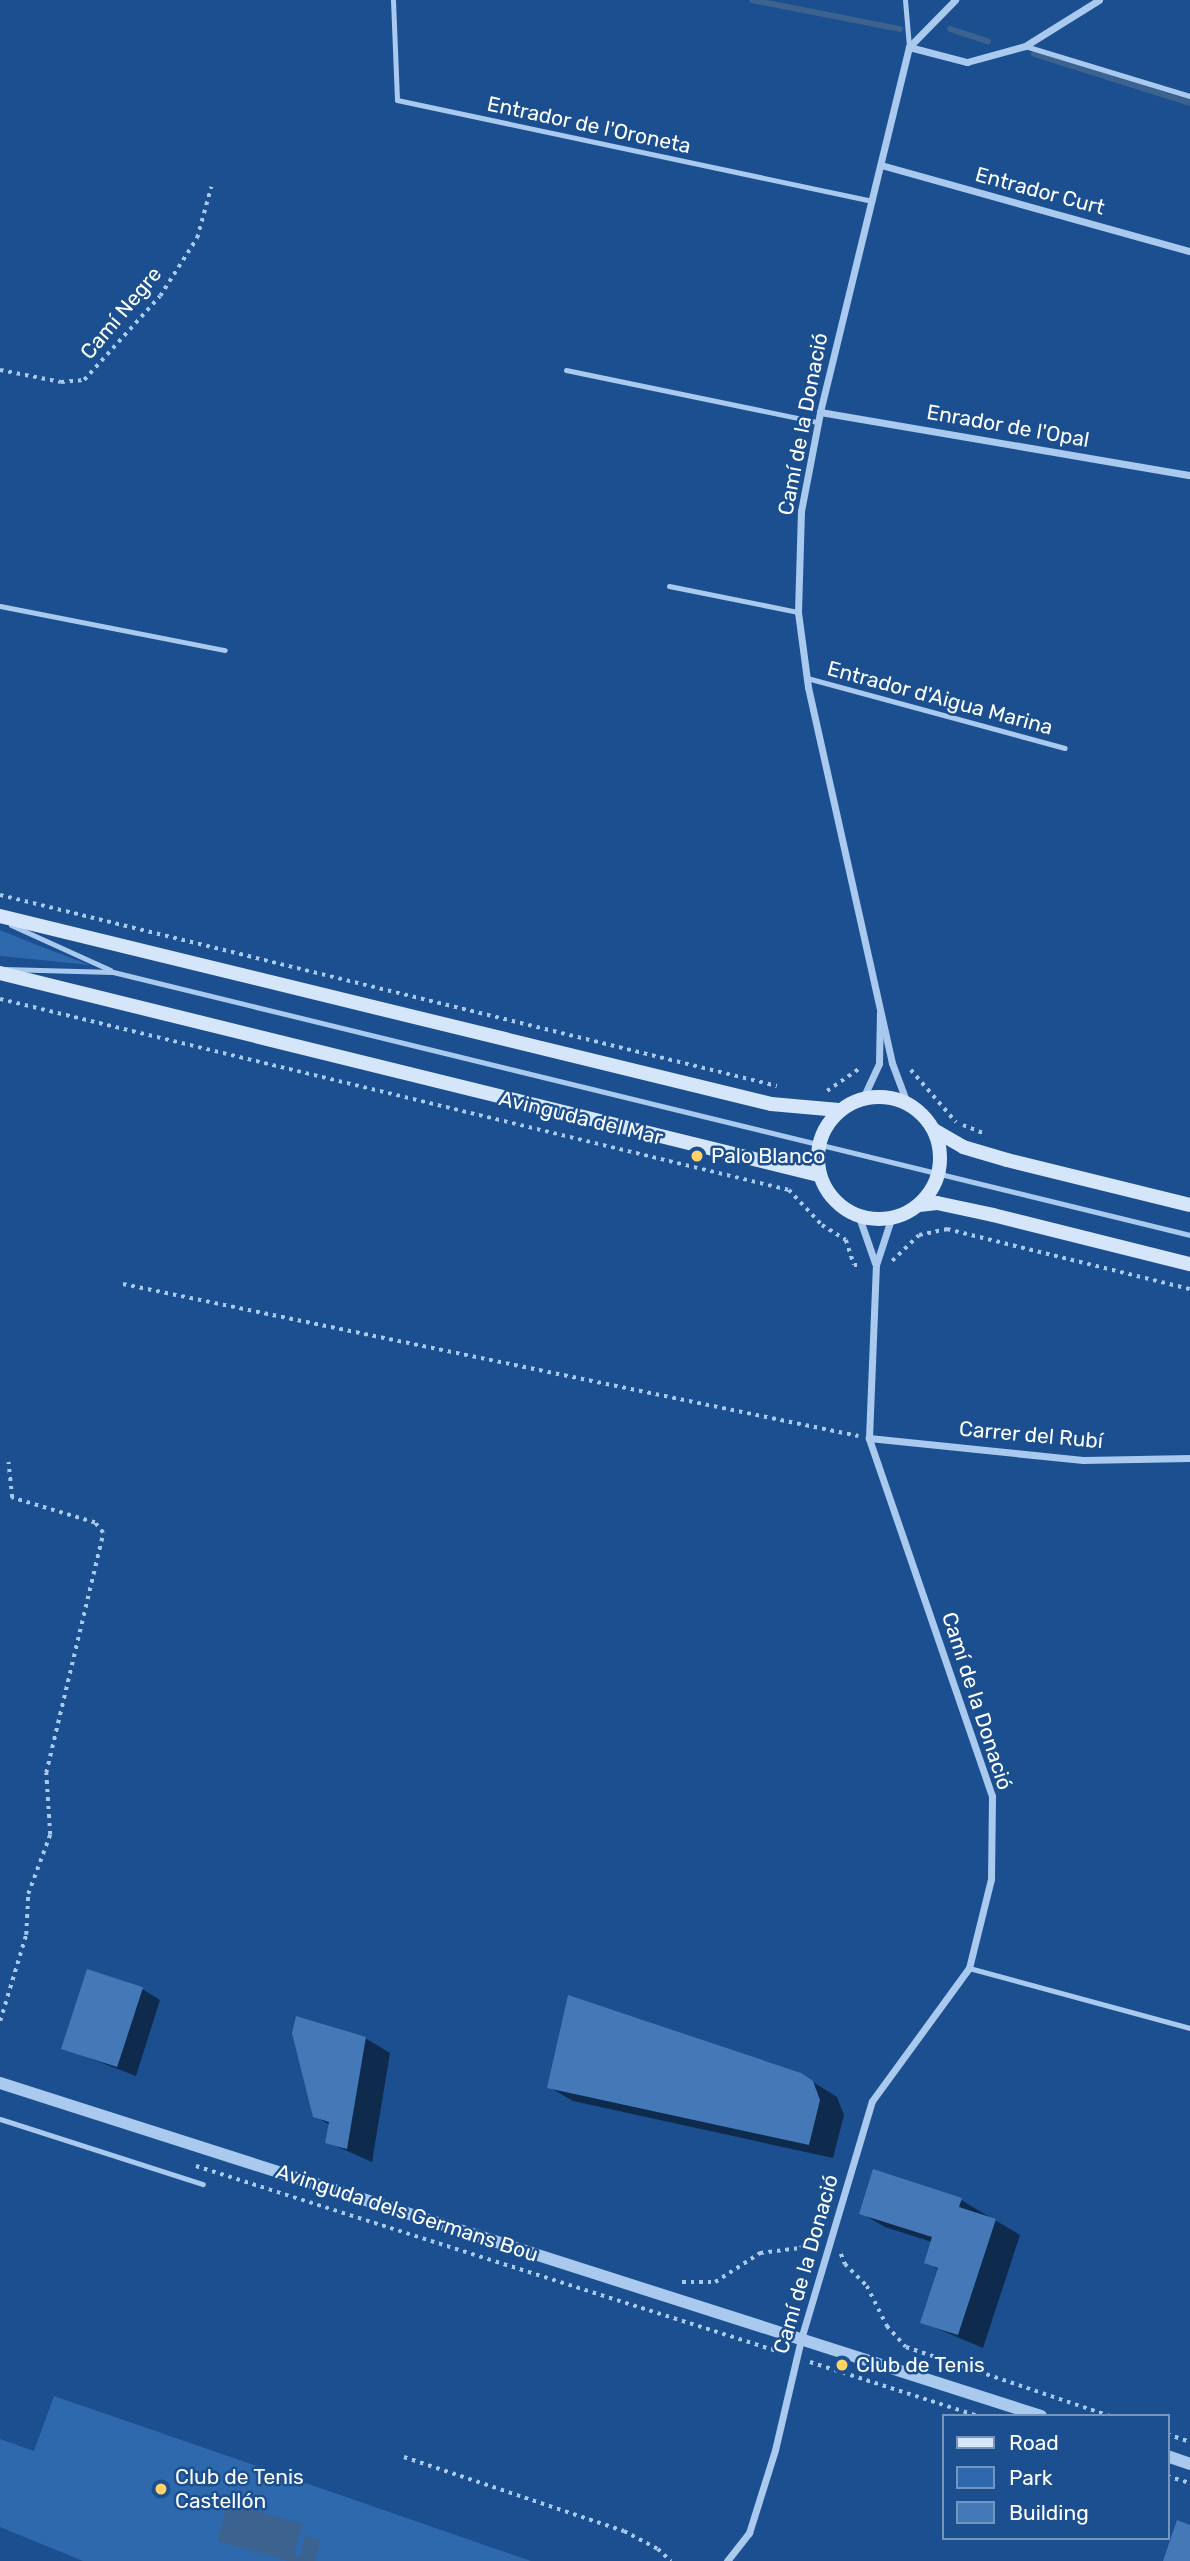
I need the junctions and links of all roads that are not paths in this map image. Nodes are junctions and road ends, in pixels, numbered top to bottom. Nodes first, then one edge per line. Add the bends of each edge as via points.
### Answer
1 (393, 0) edge
2 (905, 0) edge
3 (956, 0) edge
4 (1099, 0) edge
5 (1025, 46) junction
6 (909, 47) junction
7 (1190, 96) edge
8 (881, 165) junction
9 (872, 201) junction
10 (1190, 251) edge
11 (566, 370) dead end
12 (820, 412) junction
13 (818, 422) junction
14 (1190, 475) edge
15 (669, 586) dead end
16 (0, 606) edge
17 (798, 612) junction
18 (225, 650) dead end
19 (807, 678) junction
20 (1065, 748) dead end
21 (0, 917) edge
22 (0, 971) edge
23 (113, 972) junction
24 (880, 999) junction
25 (863, 1098) junction
26 (907, 1103) junction
27 (839, 1110) junction
28 (934, 1130) junction
29 (819, 1144) junction
30 (939, 1174) junction
31 (819, 1175) junction
32 (919, 1205) junction
33 (1190, 1205) edge
34 (859, 1217) junction
35 (891, 1219) junction
36 (1190, 1235) edge
37 (1190, 1264) edge
38 (876, 1265) junction
39 (869, 1438) junction
40 (1190, 1458) edge
41 (969, 1968) junction
42 (1190, 2028) edge
43 (0, 2083) edge
44 (0, 2119) edge
45 (203, 2184) dead end
46 (801, 2339) junction
47 (1035, 2414) edge
48 (1169, 2457) edge
49 (1190, 2463) edge
50 (727, 2561) edge

1 - 9 lane, Entrador de l'Oroneta via 397,100
2 - 6 lane
3 - 6 street
4 - 5 street
5 - 6 street via 967,62
5 - 7 lane
6 - 8 street, Camí de la Donació
8 - 9 street, Camí de la Donació
8 - 10 street, Entrador Curt
9 - 12 street, Camí de la Donació
11 - 13 lane
12 - 13 street, Camí de la Donació
12 - 14 street, Enrador de l'Opal
13 - 17 street, Camí de la Donació via 800,511
15 - 17 lane
16 - 18 lane
17 - 19 street, Camí de la Donació
19 - 20 lane, Entrador d'Aigua Marina
19 - 24 street, Camí de la Donació
21 - 23 lane, Avinguda del Mar
21 - 27 main road, Avinguda del Mar via 771,1104
22 - 23 lane, Avinguda del Mar
22 - 31 main road, Avinguda del Mar
23 - 29 lane, Avinguda del Mar
24 - 25 street, Camí de la Donació via 879,1063
24 - 26 street, Camí de la Donació via 892,1063
25 - 26 main road
25 - 27 main road
26 - 28 main road
27 - 29 main road
28 - 30 main road
28 - 33 main road via 963,1147 1007,1160
29 - 30 lane, Avinguda del Mar
29 - 31 main road
30 - 32 main road
30 - 36 lane, Avinguda del Mar
31 - 34 main road via 834,1201
32 - 35 main road
32 - 37 main road via 937,1203 993,1215
34 - 35 main road
34 - 38 street, Camí de la Donació
35 - 38 street, Camí de la Donació
38 - 39 street, Camí de la Donació
39 - 40 street, Carrer del Rubí via 1083,1461
39 - 41 street, Camí de la Donació via 992,1796 991,1879
41 - 42 lane
41 - 46 street, Camí de la Donació via 872,2101
43 - 46 street, Avinguda dels Germans Bou
44 - 45 lane
46 - 47 street, Avinguda dels Germans Bou
46 - 50 street, Camí de la Donació via 775,2450 749,2533
48 - 49 street

